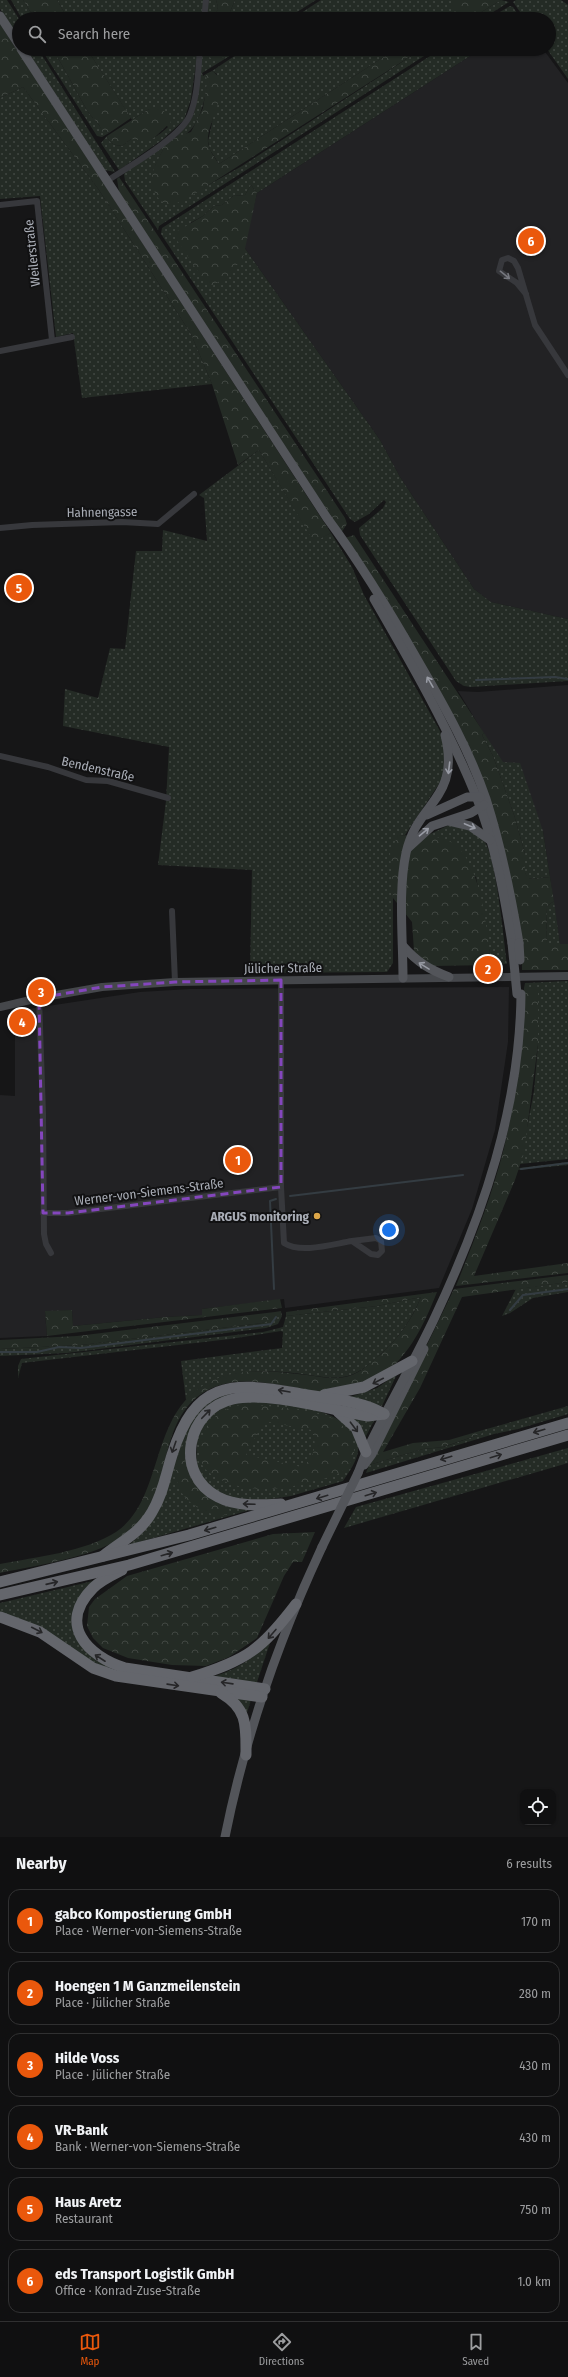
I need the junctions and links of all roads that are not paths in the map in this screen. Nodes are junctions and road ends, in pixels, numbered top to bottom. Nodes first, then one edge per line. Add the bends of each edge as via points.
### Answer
1 (206, 0) edge
2 (205, 12) edge
3 (0, 16) edge
4 (12, 34) edge
5 (26, 56) edge
6 (199, 56) edge
7 (107, 181) junction
8 (0, 205) edge
9 (526, 294) junction
10 (72, 337) dead end
11 (52, 340) junction
12 (0, 351) edge
13 (568, 375) edge
14 (194, 494) dead end
15 (0, 528) edge
16 (350, 552) junction
17 (440, 716) junction
18 (0, 756) edge
19 (168, 798) dead end
20 (482, 801) junction
21 (423, 818) junction
22 (445, 820) junction
23 (490, 840) junction
24 (407, 849) junction
25 (172, 911) dead end
26 (516, 943) junction
27 (403, 946) junction
28 (568, 976) edge
29 (403, 978) junction
30 (449, 978) junction
31 (281, 980) junction
32 (175, 982) junction
33 (39, 998) junction
34 (0, 1007) edge
35 (281, 1187) junction
36 (43, 1213) junction
37 (352, 1241) junction
38 (51, 1254) dead end
39 (435, 1318) junction
40 (412, 1361) junction
41 (316, 1397) junction
42 (334, 1410) junction
43 (384, 1414) junction
44 (568, 1423) edge
45 (568, 1435) edge
46 (366, 1452) junction
47 (358, 1473) junction
48 (302, 1503) junction
49 (99, 1559) junction
50 (129, 1565) junction
51 (0, 1582) edge
52 (0, 1595) edge
53 (296, 1604) junction
54 (0, 1617) edge
55 (189, 1678) junction
56 (218, 1692) junction
57 (264, 1693) junction
58 (246, 1754) junction
59 (225, 1837) edge

1 - 2 street
3 - 4 main road
5 - 7 main road
6 - 7 street via 195,94 185,124 173,136
7 - 16 main road
8 - 11 street, Weilerstraße via 37,202
9 -> 9 street via 514,261 508,258 502,260 499,271 517,283
9 - 13 street via 535,325
10 - 11 street
11 - 12 street
14 - 15 street, Hahnengasse via 158,524 122,522
16 - 17 main road
20 -> 16 main road via 450,716
17 - 20 main road
17 -> 21 main road via 449,752 450,769 441,792
18 - 19 street, Bendenstraße via 48,767 86,780 108,781
20 - 21 main road via 433,811
20 - 22 main road
20 - 23 main road
20 - 26 main road via 507,875
21 - 24 main road via 413,830
22 -> 23 main road via 470,826
24 -> 22 main road via 427,830
23 - 26 main road
24 - 27 main road via 403,873
25 - 32 street
26 - 39 main road, bridge via 519,994 516,1065 503,1132 471,1235
27 - 29 main road
30 -> 27 main road via 415,960
28 - 30 main road, Jülicher Straße
29 - 30 main road, Jülicher Straße
29 - 31 main road, Jülicher Straße
31 - 32 main road, Jülicher Straße
31 - 35 street
32 - 33 main road, Jülicher Straße via 102,987
33 - 34 main road, Jülicher Straße
33 - 36 street
35 - 36 street, Werner-von-Siemens-Straße via 68,1213
35 - 37 street via 284,1243 304,1248
36 - 38 street via 45,1239
37 - 37 street via 371,1254 378,1255 382,1251 381,1241 376,1238
39 - 40 main road
39 - 47 main road via 408,1384 372,1454
40 -> 41 highway via 364,1388
40 - 43 main road
41 - 43 highway via 362,1404
41 -> 49 highway via 247,1386 227,1389 206,1398 195,1408 182,1428 161,1493 152,1512 135,1534
42 - 43 highway via 368,1416
42 -> 46 highway via 356,1428
48 -> 42 highway via 241,1504 219,1498 210,1492 192,1469 192,1434 214,1406 241,1397 267,1397
43 - 46 main road
44 -> 48 highway
50 -> 45 highway
46 - 47 main road
47 - 53 main road, bridge
48 -> 49 highway
49 - 51 highway
52 -> 50 highway
55 -> 50 highway via 108,1663 84,1643 78,1626 83,1602 94,1587
53 -> 55 highway via 267,1640 250,1655 228,1666
53 - 57 main road
54 -> 56 highway via 40,1632 103,1672 134,1680
57 -> 55 highway
56 - 57 highway
56 - 58 highway via 242,1711 246,1724
57 - 58 main road
58 - 59 main road

